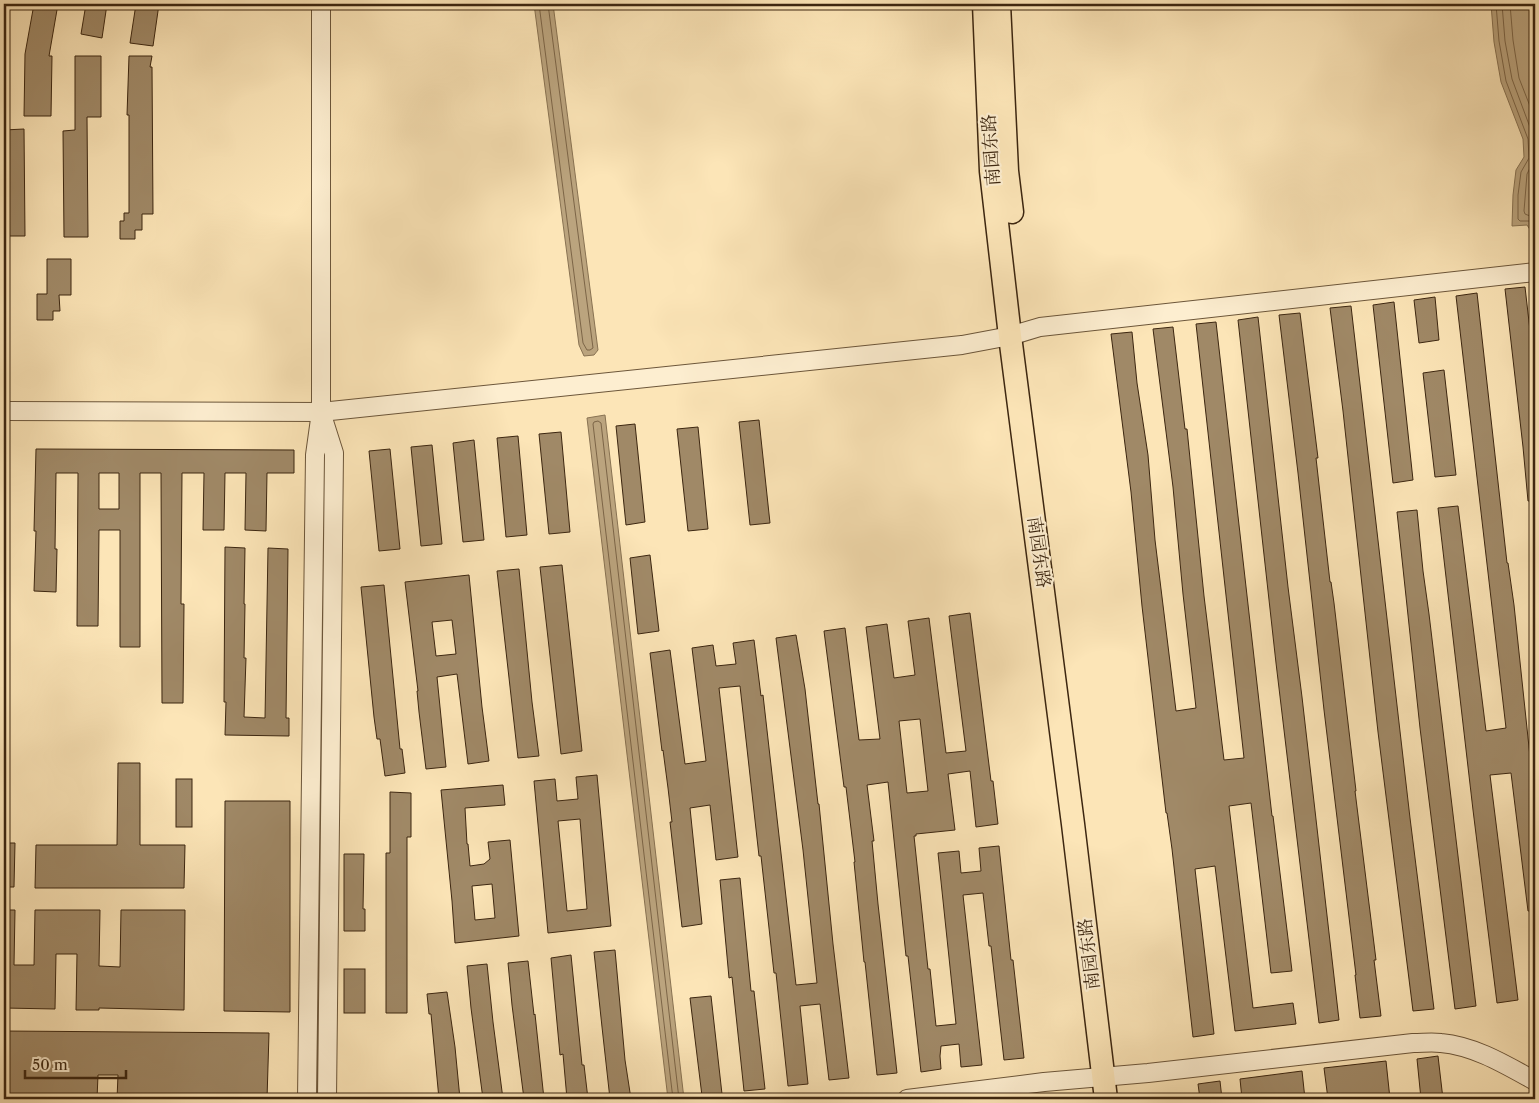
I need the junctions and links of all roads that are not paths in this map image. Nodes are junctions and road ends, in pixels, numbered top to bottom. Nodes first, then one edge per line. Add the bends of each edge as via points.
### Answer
1 (321, 4) edge
2 (984, 4) edge
3 (1000, 4) edge
4 (1535, 272) edge
5 (1017, 334) junction
6 (4, 411) edge
7 (321, 412) junction
8 (311, 769) junction
9 (330, 774) junction
10 (1109, 1076) junction
11 (1535, 1081) edge
12 (307, 1099) edge
13 (327, 1099) edge
14 (907, 1099) edge
15 (1106, 1099) edge
16 (1118, 1099) edge

1 - 7 street
2 - 5 main road, 南园东路 via 991,171
3 - 5 main road, 南园东路
4 - 5 street via 1040,327
5 - 7 street via 952,346
5 - 10 main road, 南园东路 via 1073,824
6 - 7 street
7 - 8 street via 314,455
7 - 9 street via 334,453
8 - 9 street
8 - 12 street
9 - 13 street
10 - 11 street via 1413,1043 1442,1043 1476,1051
10 - 14 street
10 - 15 main road, 南园东路
10 - 16 main road, 南园东路

